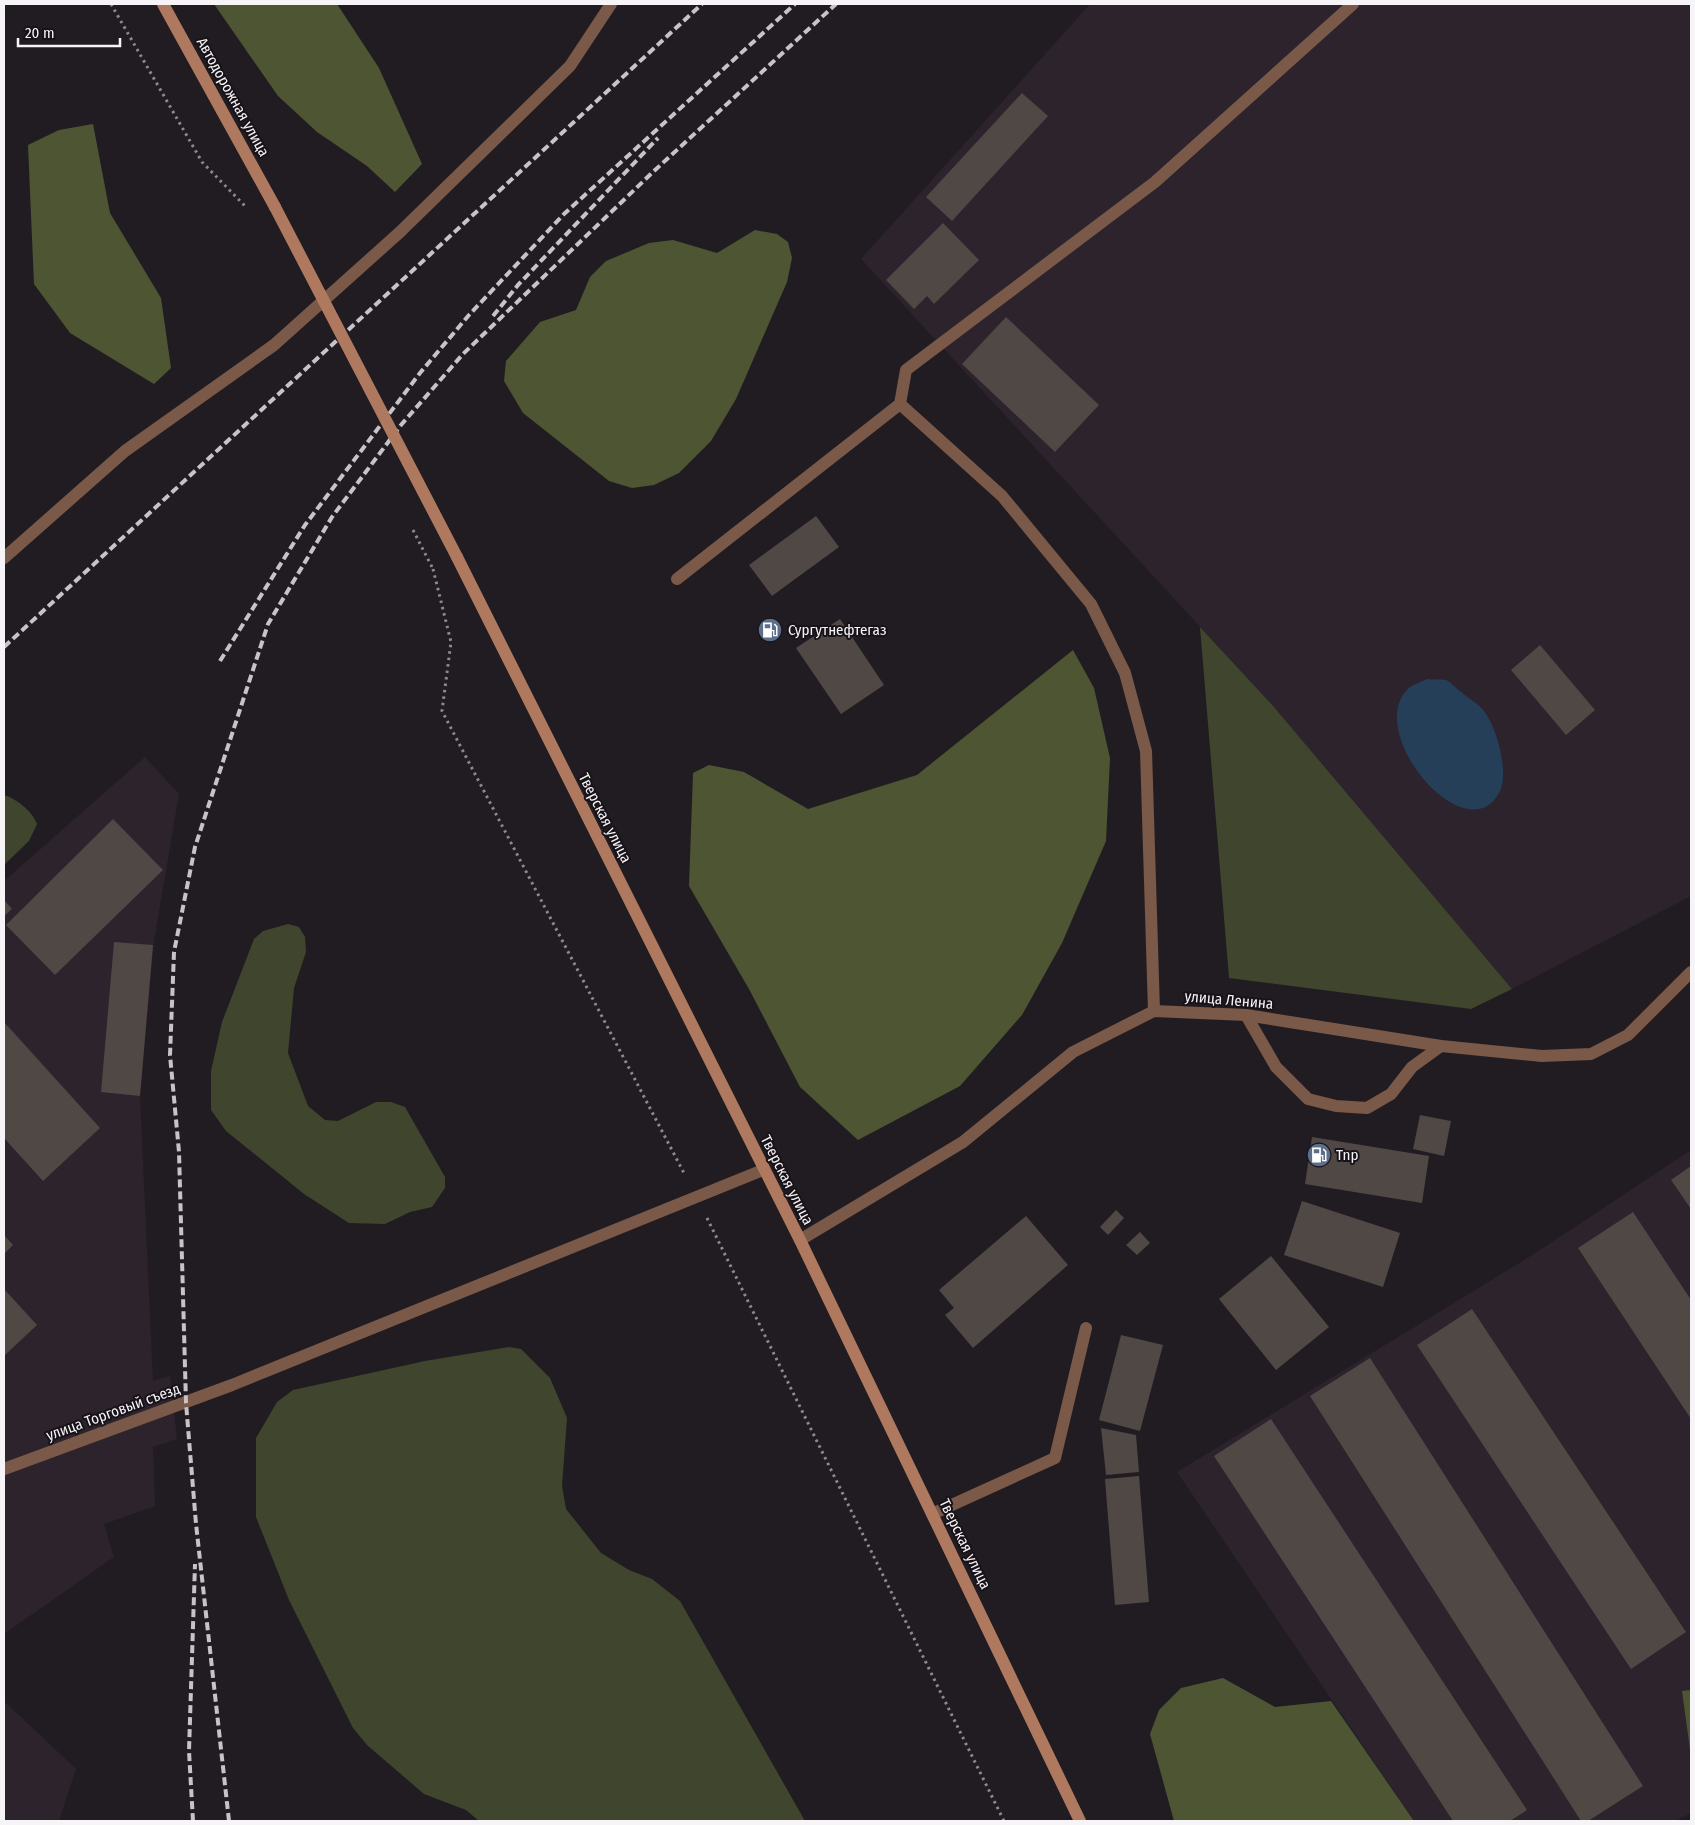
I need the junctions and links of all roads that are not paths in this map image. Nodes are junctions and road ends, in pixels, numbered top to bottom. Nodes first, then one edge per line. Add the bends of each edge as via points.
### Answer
1 (163, 4) edge
2 (611, 4) edge
3 (1353, 4) edge
4 (900, 404) junction
5 (4, 558) edge
6 (457, 558) joint
7 (676, 578) dead end
8 (1691, 972) edge
9 (1154, 1011) junction
10 (1246, 1015) junction
11 (1441, 1046) junction
12 (763, 1170) junction
13 (800, 1240) junction
14 (1086, 1328) dead end
15 (4, 1469) edge
16 (932, 1514) junction
17 (1080, 1821) edge

1 - 6 main road, Автодорожная улица, bridge via 275,207
2 - 5 street via 570,66 400,232 274,345 125,451
3 - 4 street via 1155,182 906,370
4 - 7 street
4 - 9 street via 1002,496 1091,604 1125,673 1146,750
6 - 12 main road, Тверская улица
8 - 11 street, улица Ленина via 1628,1035 1591,1054 1542,1056
9 - 10 street, улица Ленина
9 - 13 street, улица Ленина via 1073,1052 963,1142
10 - 11 street, улица Ленина
10 - 11 street via 1276,1068 1308,1099 1336,1106 1367,1108 1391,1094 1412,1067
12 - 13 main road, Тверская улица
12 - 15 street, улица Торговый съезд via 232,1385
13 - 16 main road, Тверская улица
14 - 16 street via 1055,1458
16 - 17 main road, Тверская улица

